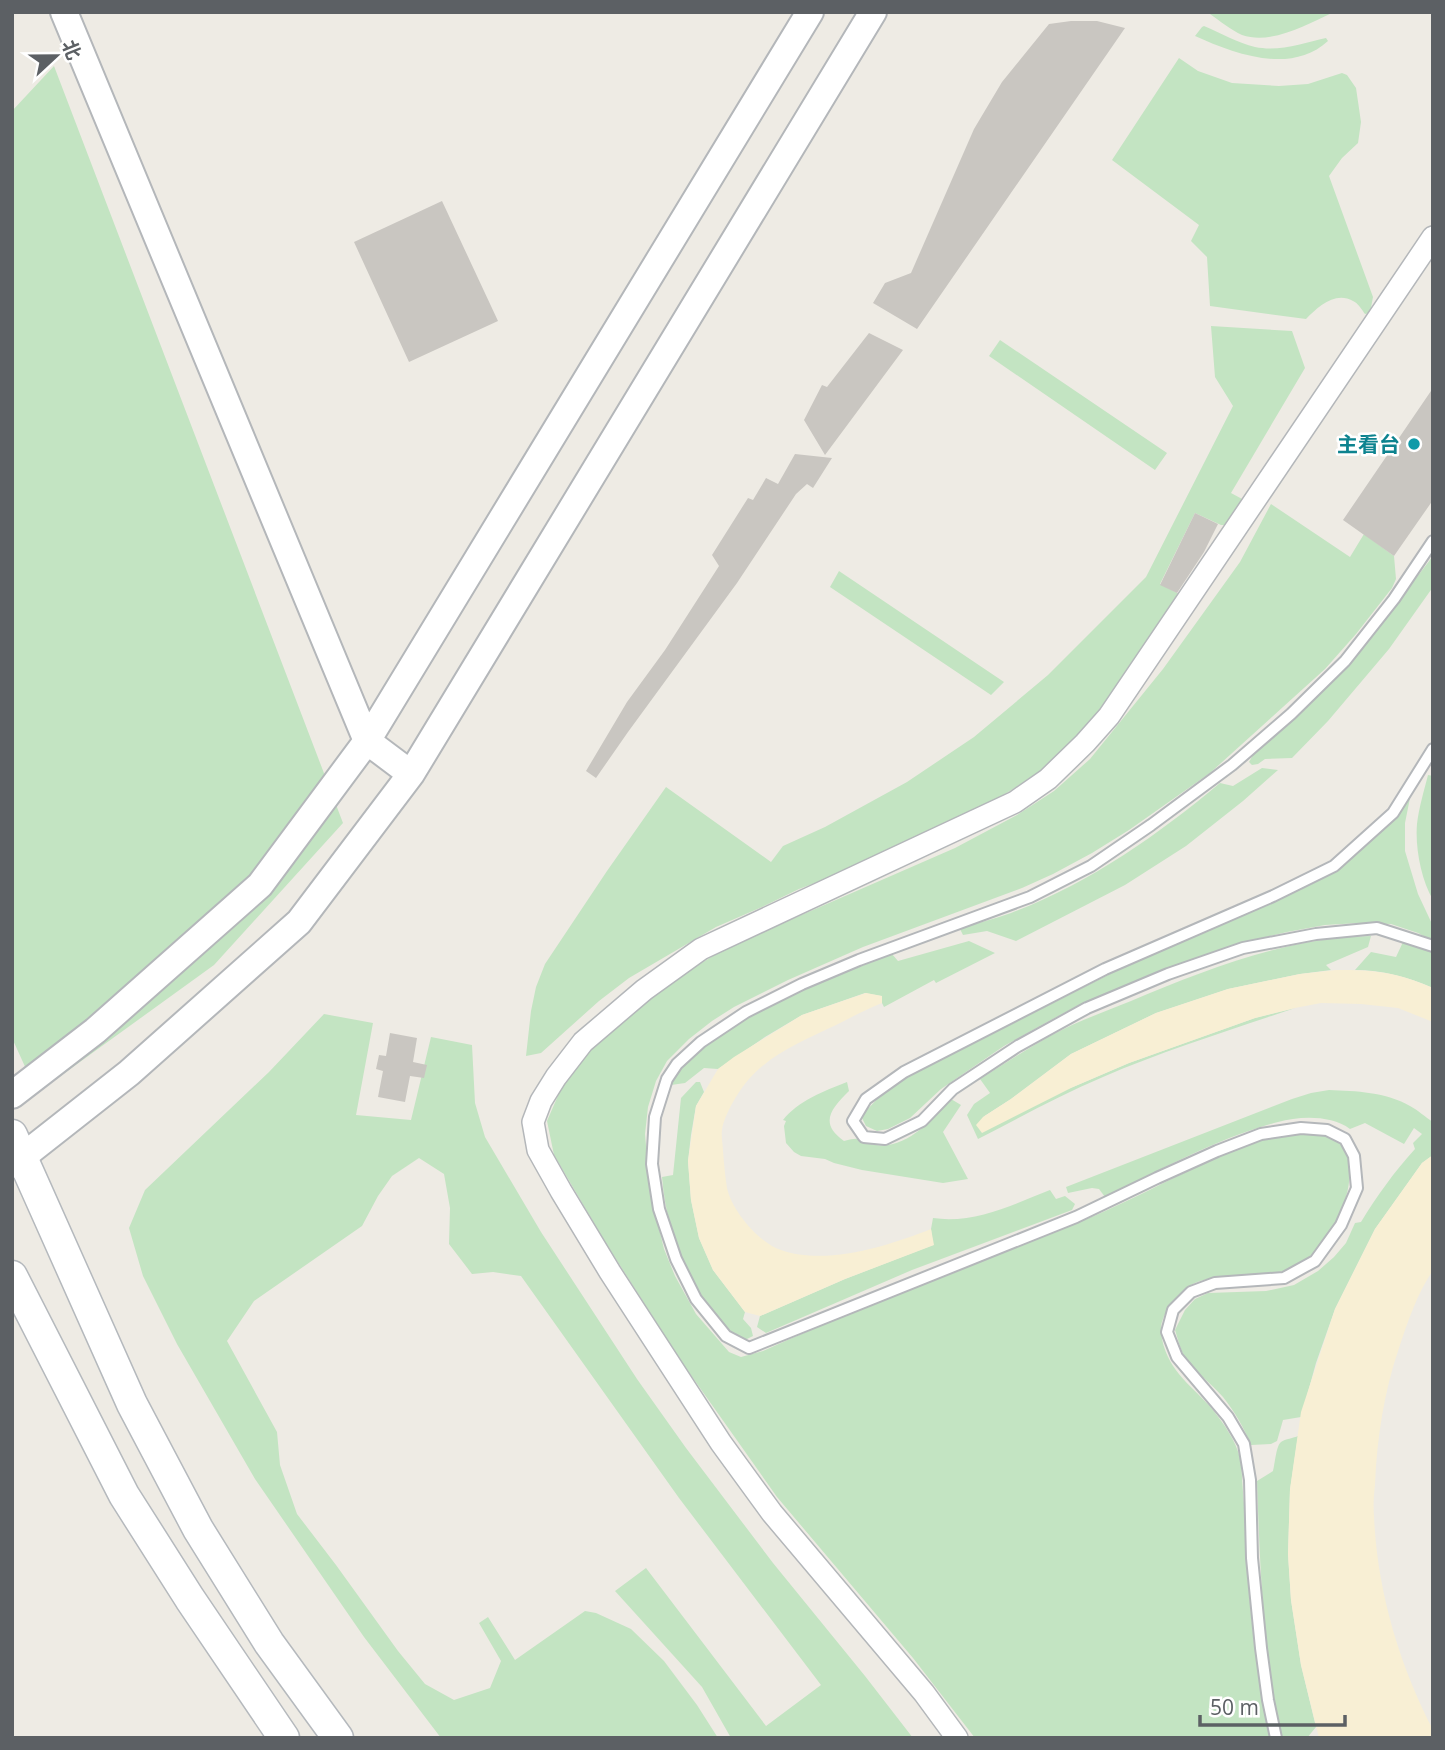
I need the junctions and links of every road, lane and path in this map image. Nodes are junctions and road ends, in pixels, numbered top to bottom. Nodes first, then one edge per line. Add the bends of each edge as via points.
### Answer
1 (64, 12) edge
2 (810, 12) edge
3 (873, 12) edge
4 (1433, 237) edge
5 (1433, 541) edge
6 (367, 741) junction
7 (1433, 748) edge
8 (411, 774) junction
9 (1433, 946) edge
10 (12, 1094) edge
11 (16, 1152) edge
12 (12, 1276) edge
13 (284, 1738) edge
14 (338, 1738) edge
15 (957, 1738) edge
16 (1276, 1738) edge

1 - 6 street
2 - 6 street
3 - 8 street
4 - 15 street via 1109,716 1085,743 1048,779 1015,802 701,948 583,1042 556,1077 533,1122 538,1150 561,1191 721,1443 772,1513
5 - 16 lane via 1345,661 1232,765 1151,825 1091,866 1030,897 859,960 746,1012 677,1064 655,1117 652,1164 659,1209 676,1259 703,1308 726,1336 749,1348 1076,1217 1261,1135 1301,1128 1327,1130 1345,1139 1354,1156 1357,1188 1341,1225 1315,1261 1284,1278 1215,1283 1191,1292 1173,1310 1167,1332 1177,1357 1228,1417 1244,1444 1261,1648
6 - 8 street
6 - 10 street via 260,886 95,1031
7 - 9 lane via 1393,813 1334,866 1105,969 904,1072 866,1099 853,1121 864,1137 886,1139 922,1121 953,1089 1018,1046 1087,1008 1243,948 1377,928
8 - 11 street via 299,922 129,1073
11 - 14 main road via 132,1404 198,1529 269,1643
12 - 13 main road via 124,1495

